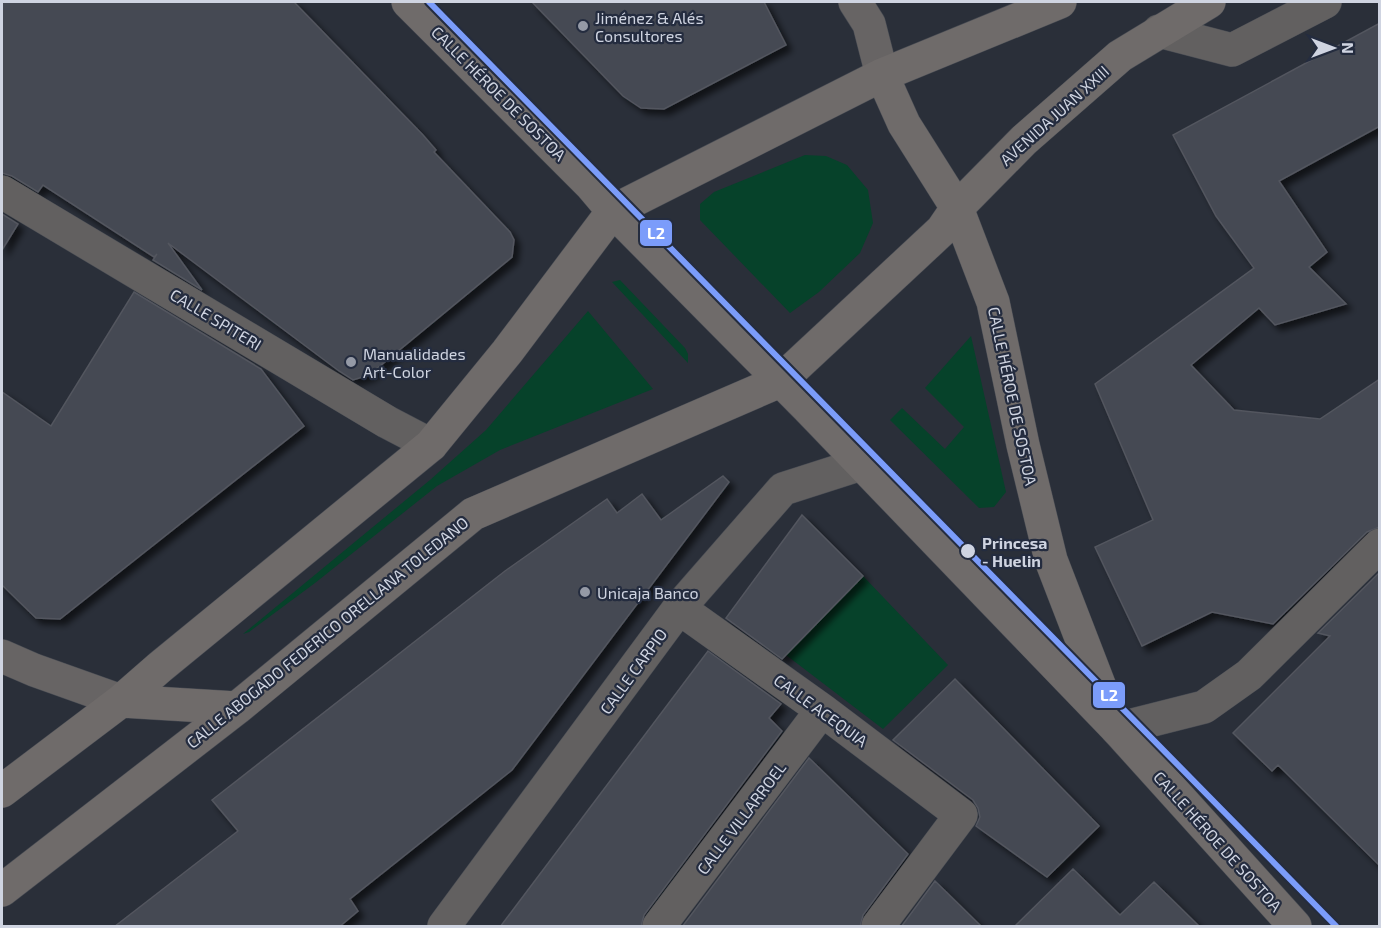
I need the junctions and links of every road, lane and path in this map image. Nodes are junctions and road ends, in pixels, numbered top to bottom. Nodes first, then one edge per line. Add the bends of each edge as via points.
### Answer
1 (408, 2) edge
2 (855, 2) edge
3 (1060, 2) edge
4 (1209, 2) edge
5 (1325, 2) edge
6 (1159, 31) junction
7 (882, 75) junction
8 (2, 192) edge
9 (957, 208) junction
10 (613, 211) junction
11 (780, 381) junction
12 (431, 445) junction
13 (861, 464) junction
14 (1380, 545) edge
15 (680, 608) junction
16 (2, 656) edge
17 (121, 701) junction
18 (237, 708) junction
19 (822, 710) junction
20 (1116, 729) junction
21 (2, 791) edge
22 (2, 890) edge
23 (444, 927) edge
24 (659, 927) edge
25 (878, 927) edge
26 (1295, 927) edge

1 - 10 main road, CALLE HÉROE DE SOSTOA
2 - 7 street via 869,24
3 - 7 main road
4 - 6 main road, AVENIDA JUAN XXIII
5 - 6 street via 1232,50
6 - 9 main road, AVENIDA JUAN XXIII via 1120,56 1024,140
7 - 9 main road, CALLE HÉROE DE SOSTOA via 904,124
7 - 10 main road
8 - 12 street, CALLE SPITERI
9 - 11 main road, AVENIDA JUAN XXIII via 942,230
9 - 20 main road, CALLE HÉROE DE SOSTOA via 993,302 1051,560
10 - 11 main road, CALLE HÉROE DE SOSTOA
10 - 12 main road
11 - 13 main road, CALLE HÉROE DE SOSTOA
11 - 18 main road, CALLE ABOGADO FEDERICO ORELLANA TOLEDANO via 473,514
12 - 17 main road
13 - 15 street, CALLE CARPIO via 783,489
13 - 20 main road, CALLE HÉROE DE SOSTOA
14 - 20 street via 1249,675 1204,707
15 - 19 street, CALLE ACEQUIA
15 - 23 street, CALLE CARPIO
16 - 17 street
17 - 18 main road
17 - 21 main road
18 - 22 main road, CALLE ABOGADO FEDERICO ORELLANA TOLEDANO
19 - 24 street, CALLE VILLARROEL
19 - 25 street, CALLE ACEQUIA via 961,815
20 - 26 main road, CALLE HÉROE DE SOSTOA

